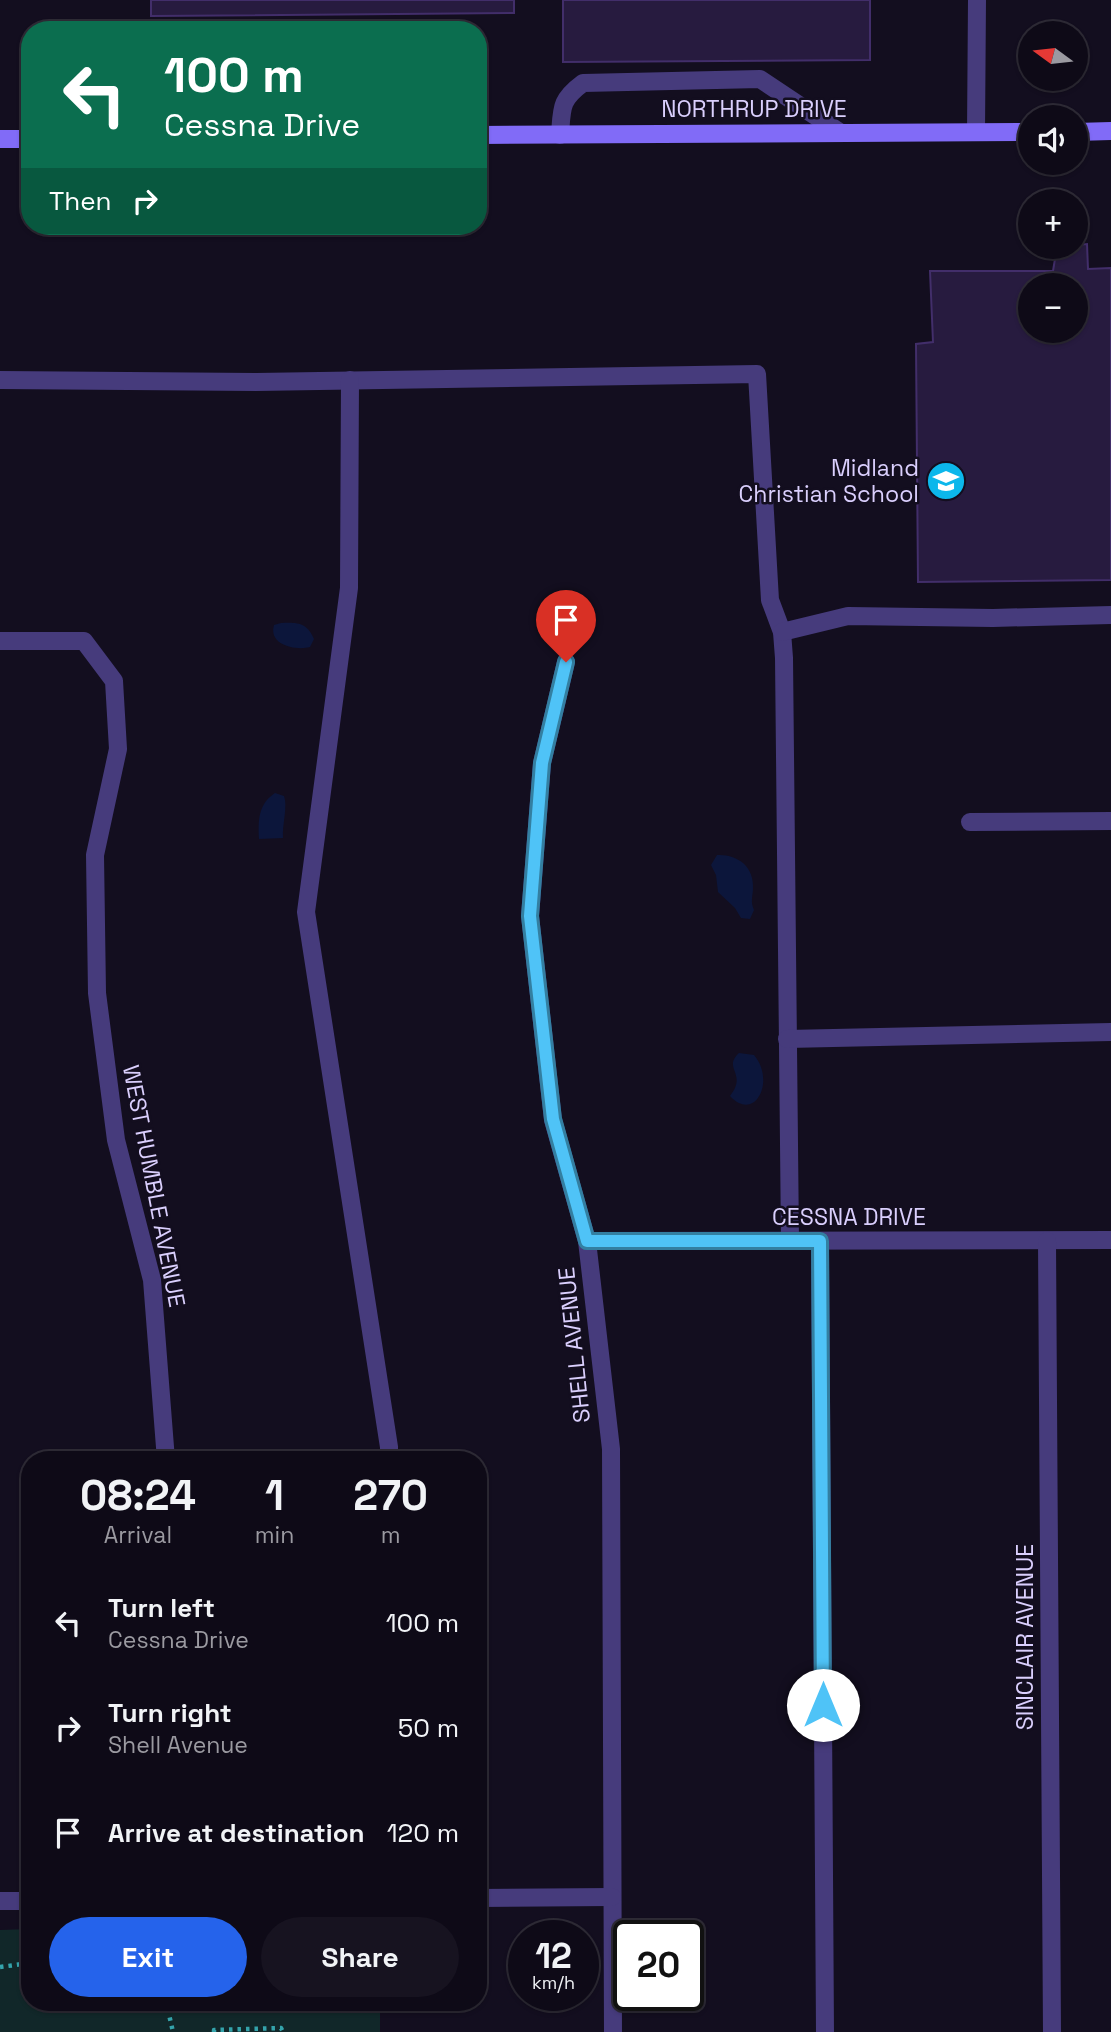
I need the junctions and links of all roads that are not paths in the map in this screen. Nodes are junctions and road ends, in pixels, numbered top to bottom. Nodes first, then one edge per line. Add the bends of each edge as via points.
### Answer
1 (977, 0) edge
2 (1088, 131) edge
3 (1111, 131) edge
4 (976, 132) junction
5 (1018, 132) edge
6 (841, 133) junction
7 (487, 135) edge
8 (560, 135) junction
9 (0, 139) edge
10 (21, 139) edge
11 (0, 380) edge
12 (350, 380) junction
13 (1111, 615) edge
14 (782, 632) junction
15 (0, 641) edge
16 (566, 662) dead end
17 (1111, 821) edge
18 (970, 822) dead end
19 (1111, 1032) edge
20 (787, 1040) junction
21 (1111, 1240) edge
22 (587, 1241) junction
23 (790, 1241) junction
24 (820, 1241) junction
25 (1047, 1241) junction
26 (165, 1451) edge
27 (388, 1451) edge
28 (612, 1897) junction
29 (487, 1898) edge
30 (0, 1901) edge
31 (21, 1901) edge
32 (613, 2032) edge
33 (825, 2032) edge
34 (1052, 2032) edge

1 - 4 street
2 - 3 street
4 - 5 street, NORTHRUP DRIVE
4 - 6 street, NORTHRUP DRIVE
6 - 8 street, NORTHRUP DRIVE
6 - 8 street via 760,79 583,83 567,95
7 - 8 street, NORTHRUP DRIVE
9 - 10 street
11 - 12 street
12 - 14 street via 757,374 770,600
12 - 27 street via 349,588 306,912
13 - 14 street via 848,616
14 - 20 street
15 - 26 street, WEST HUMBLE AVENUE via 84,641 114,681 118,748 94,855 97,993 116,1140 152,1280
16 - 22 street, SHELL AVENUE via 542,763 530,916 553,1119
17 - 18 street
19 - 20 street
20 - 23 street
21 - 25 street, CESSNA DRIVE
22 - 23 street, CESSNA DRIVE
22 - 28 street, SHELL AVENUE via 611,1449
23 - 24 street, CESSNA DRIVE
24 - 25 street, CESSNA DRIVE
24 - 33 street
25 - 34 street, SINCLAIR AVENUE
28 - 29 street
28 - 32 street, SHELL AVENUE
30 - 31 street

